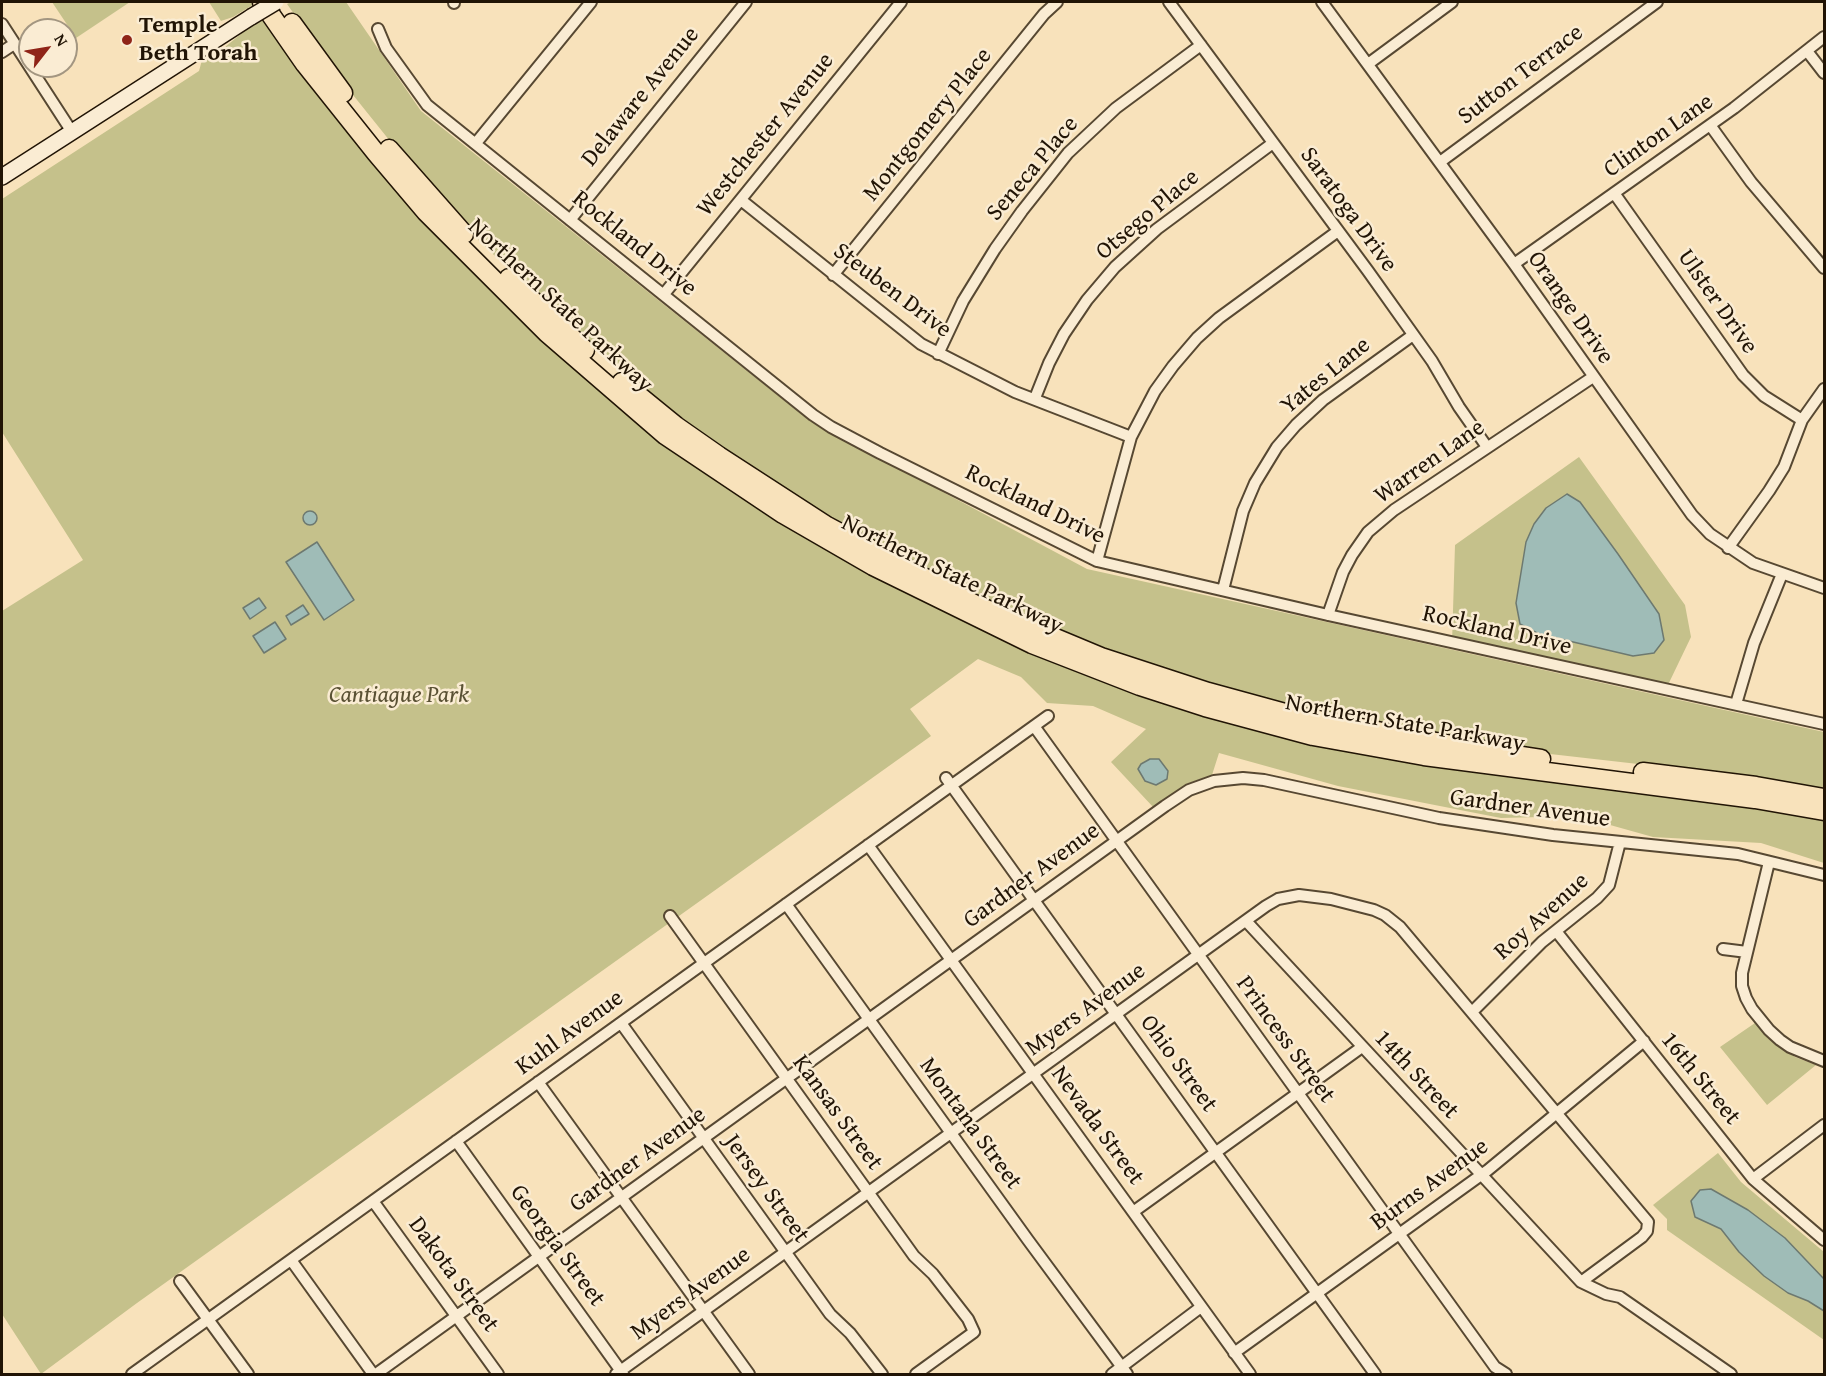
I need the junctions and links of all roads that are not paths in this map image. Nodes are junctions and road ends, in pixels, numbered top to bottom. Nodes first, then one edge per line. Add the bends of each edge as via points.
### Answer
1 (262, 2) edge
2 (277, 2) edge
3 (591, 2) edge
4 (746, 2) edge
5 (901, 2) edge
6 (1057, 2) edge
7 (1169, 2) edge
8 (1322, 2) edge
9 (1452, 2) edge
10 (1657, 2) edge
11 (2, 24) edge
12 (378, 29) dead end
13 (1824, 38) edge
14 (14, 44) junction
15 (1201, 45) junction
16 (1808, 51) junction
17 (2, 52) edge
18 (1368, 63) junction
19 (1824, 73) edge
20 (1710, 125) junction
21 (72, 132) junction
22 (476, 143) junction
23 (1273, 143) junction
24 (1440, 162) junction
25 (2, 177) edge
26 (1614, 193) junction
27 (741, 200) junction
28 (570, 220) junction
29 (1338, 231) junction
30 (1514, 264) junction
31 (1824, 268) edge
32 (833, 275) junction
33 (664, 294) junction
34 (1413, 335) junction
35 (938, 354) junction
36 (1593, 377) junction
37 (1824, 389) edge
38 (1035, 398) junction
39 (1802, 420) junction
40 (1131, 437) junction
41 (1487, 447) junction
42 (788, 509) junction
43 (822, 530) junction
44 (1728, 548) junction
45 (1097, 561) junction
46 (1782, 574) junction
47 (1824, 588) edge
48 (1223, 590) junction
49 (1328, 615) junction
50 (1736, 704) junction
51 (1048, 716) dead end
52 (1824, 724) edge
53 (1034, 726) junction
54 (949, 782) junction
55 (1824, 798) edge
56 (1824, 811) edge
57 (1117, 841) junction
58 (1620, 842) junction
59 (868, 845) junction
60 (1769, 862) junction
61 (1824, 875) edge
62 (1034, 900) junction
63 (786, 904) junction
64 (670, 916) dead end
65 (1246, 921) junction
66 (1556, 931) junction
67 (1723, 949) dead end
68 (1747, 952) junction
69 (1198, 955) junction
70 (952, 960) junction
71 (703, 963) junction
72 (1472, 1012) junction
73 (1116, 1014) junction
74 (869, 1020) junction
75 (621, 1023) junction
76 (1644, 1041) junction
77 (1362, 1047) junction
78 (1824, 1061) edge
79 (1034, 1074) junction
80 (787, 1079) junction
81 (538, 1082) junction
82 (1298, 1094) junction
83 (1557, 1113) junction
84 (1824, 1125) edge
85 (951, 1133) junction
86 (704, 1138) junction
87 (456, 1141) junction
88 (1216, 1153) junction
89 (1481, 1175) junction
90 (1753, 1179) junction
91 (868, 1193) junction
92 (622, 1198) junction
93 (373, 1201) junction
94 (1133, 1212) junction
95 (1400, 1234) junction
96 (1824, 1240) edge
97 (786, 1252) junction
98 (539, 1257) junction
99 (291, 1260) junction
100 (180, 1281) dead end
101 (1581, 1282) junction
102 (1317, 1294) junction
103 (1201, 1307) junction
104 (703, 1311) junction
105 (457, 1316) junction
106 (208, 1320) junction
107 (1234, 1353) junction
108 (1125, 1371) edge
109 (620, 1373) edge
110 (132, 1374) edge
111 (248, 1374) edge
112 (374, 1374) edge
113 (498, 1374) edge
114 (749, 1374) edge
115 (882, 1374) edge
116 (916, 1374) edge
117 (1112, 1374) edge
118 (1250, 1374) edge
119 (1375, 1374) edge
120 (1506, 1374) edge
121 (1731, 1374) edge

1 - 42 highway, Northern State Parkway via 305,64 426,212 547,333 665,435
2 - 21 main road, bridge
2 - 42 highway, Northern State Parkway via 365,122 474,244 633,392
3 - 22 street
4 - 28 street, Delaware Avenue
5 - 27 street, Westchester Avenue
6 - 32 street, Montgomery Place
7 - 15 street, Saratoga Drive
8 - 18 street, Orange Drive
9 - 18 street
10 - 24 street, Sutton Terrace
11 - 14 street
12 - 22 street, Rockland Drive via 386,48 427,105
13 - 16 street, Clinton Lane
14 - 17 street
14 - 21 street
15 - 23 street, Saratoga Drive
15 - 35 street, Seneca Place via 1116,108 1068,153 990,256
16 - 19 street
16 - 20 street, Clinton Lane
18 - 24 street, Orange Drive
20 - 26 street, Clinton Lane
20 - 31 street via 1751,182
21 - 25 main road
22 - 28 street, Rockland Drive
23 - 29 street, Saratoga Drive
23 - 38 street, Otsego Place via 1157,229 1115,267 1064,334
24 - 30 street, Orange Drive
26 - 30 street, Clinton Lane
26 - 39 street, Ulster Drive via 1743,375 1764,396
27 - 32 street, Steuben Drive
27 - 33 street, Westchester Avenue
28 - 33 street, Rockland Drive
29 - 34 street, Saratoga Drive
29 - 40 street via 1197,338 1155,391
30 - 36 street, Orange Drive
32 - 35 street, Steuben Drive via 906,334
33 - 45 street, Rockland Drive via 831,427
34 - 41 street, Saratoga Drive
34 - 48 street, Yates Lane via 1323,400 1277,447 1243,511
35 - 38 street, Steuben Drive
36 - 41 street, Warren Lane
36 - 44 street, Orange Drive via 1692,515
37 - 39 street
38 - 40 street, Steuben Drive
39 - 44 street via 1784,467
40 - 45 street
41 - 49 street, Warren Lane via 1368,532 1343,572
42 - 43 highway, Northern State Parkway
43 - 55 highway, Northern State Parkway via 974,604 1101,657 1292,715 1463,747
43 - 56 highway, Northern State Parkway via 873,566 1032,644 1140,686 1216,710 1313,736 1424,756
44 - 46 street, Orange Drive
45 - 48 street, Rockland Drive
46 - 47 street, Orange Drive
46 - 50 street via 1754,643
48 - 49 street, Rockland Drive
49 - 50 street, Rockland Drive
50 - 52 street, Rockland Drive
51 - 53 street, Kuhl Avenue
53 - 54 street, Kuhl Avenue
53 - 57 street, Princess Street
54 - 59 street, Kuhl Avenue
54 - 62 street, Ohio Street
57 - 58 street, Gardner Avenue via 1189,790 1214,781 1243,778 1438,818
57 - 62 street, Gardner Avenue
57 - 69 street, Princess Street
58 - 60 street, Gardner Avenue via 1738,854
58 - 66 street, Roy Avenue via 1609,885
59 - 63 street, Kuhl Avenue
59 - 70 street, Nevada Street
60 - 61 street, Gardner Avenue
60 - 68 street
62 - 70 street, Gardner Avenue
62 - 73 street, Ohio Street
63 - 71 street, Kuhl Avenue
63 - 74 street, Montana Street
64 - 71 street, Kansas Street
65 - 69 street, Myers Avenue
65 - 72 street, Myers Avenue via 1278,899 1299,895 1374,910 1400,927
65 - 77 street, 14th Street
66 - 72 street, Roy Avenue
66 - 76 street, 16th Street
67 - 68 street
68 - 78 street via 1743,986 1752,1009 1780,1040
69 - 73 street, Myers Avenue
69 - 82 street, Princess Street
70 - 74 street, Gardner Avenue
70 - 79 street, Nevada Street
71 - 75 street, Kuhl Avenue
71 - 80 street, Kansas Street
72 - 83 street, Myers Avenue
73 - 79 street, Myers Avenue
73 - 88 street, Ohio Street
74 - 80 street, Gardner Avenue
74 - 85 street, Montana Street
75 - 81 street, Kuhl Avenue
75 - 86 street, Jersey Street
76 - 83 street, Burns Avenue
76 - 90 street, 16th Street
77 - 82 street
77 - 89 street, 14th Street
79 - 85 street, Myers Avenue
79 - 94 street, Nevada Street
80 - 86 street, Gardner Avenue
80 - 91 street, Kansas Street
81 - 87 street, Kuhl Avenue
81 - 92 street
82 - 88 street
82 - 95 street, Princess Street
83 - 89 street, Burns Avenue
83 - 101 street, Myers Avenue via 1648,1222 1647,1231
84 - 90 street
85 - 91 street, Myers Avenue
85 - 108 street, Montana Street
86 - 92 street, Gardner Avenue
86 - 97 street, Jersey Street
87 - 93 street, Kuhl Avenue
87 - 98 street, Georgia Street
88 - 94 street
88 - 102 street, Ohio Street
89 - 95 street, Burns Avenue
89 - 101 street, 14th Street
90 - 96 street, 16th Street
91 - 97 street, Myers Avenue
91 - 116 street, Kansas Street via 914,1257 933,1274 968,1319 974,1332
92 - 98 street, Gardner Avenue
92 - 104 street
93 - 99 street, Kuhl Avenue
93 - 105 street, Dakota Street
94 - 103 street, Nevada Street
95 - 102 street, Burns Avenue
95 - 120 street, Princess Street via 1495,1367
97 - 104 street, Myers Avenue
97 - 115 street, Jersey Street via 830,1314
98 - 105 street, Gardner Avenue
98 - 109 street, Georgia Street
99 - 106 street, Kuhl Avenue
99 - 112 street
100 - 106 street
101 - 121 street via 1620,1297
102 - 107 street, Burns Avenue
102 - 119 street, Ohio Street
103 - 107 street, Nevada Street
103 - 108 street
104 - 109 street, Myers Avenue
104 - 114 street
105 - 112 street, Gardner Avenue
105 - 113 street, Dakota Street
106 - 110 street, Kuhl Avenue
106 - 111 street
107 - 118 street, Nevada Street
108 - 117 street

